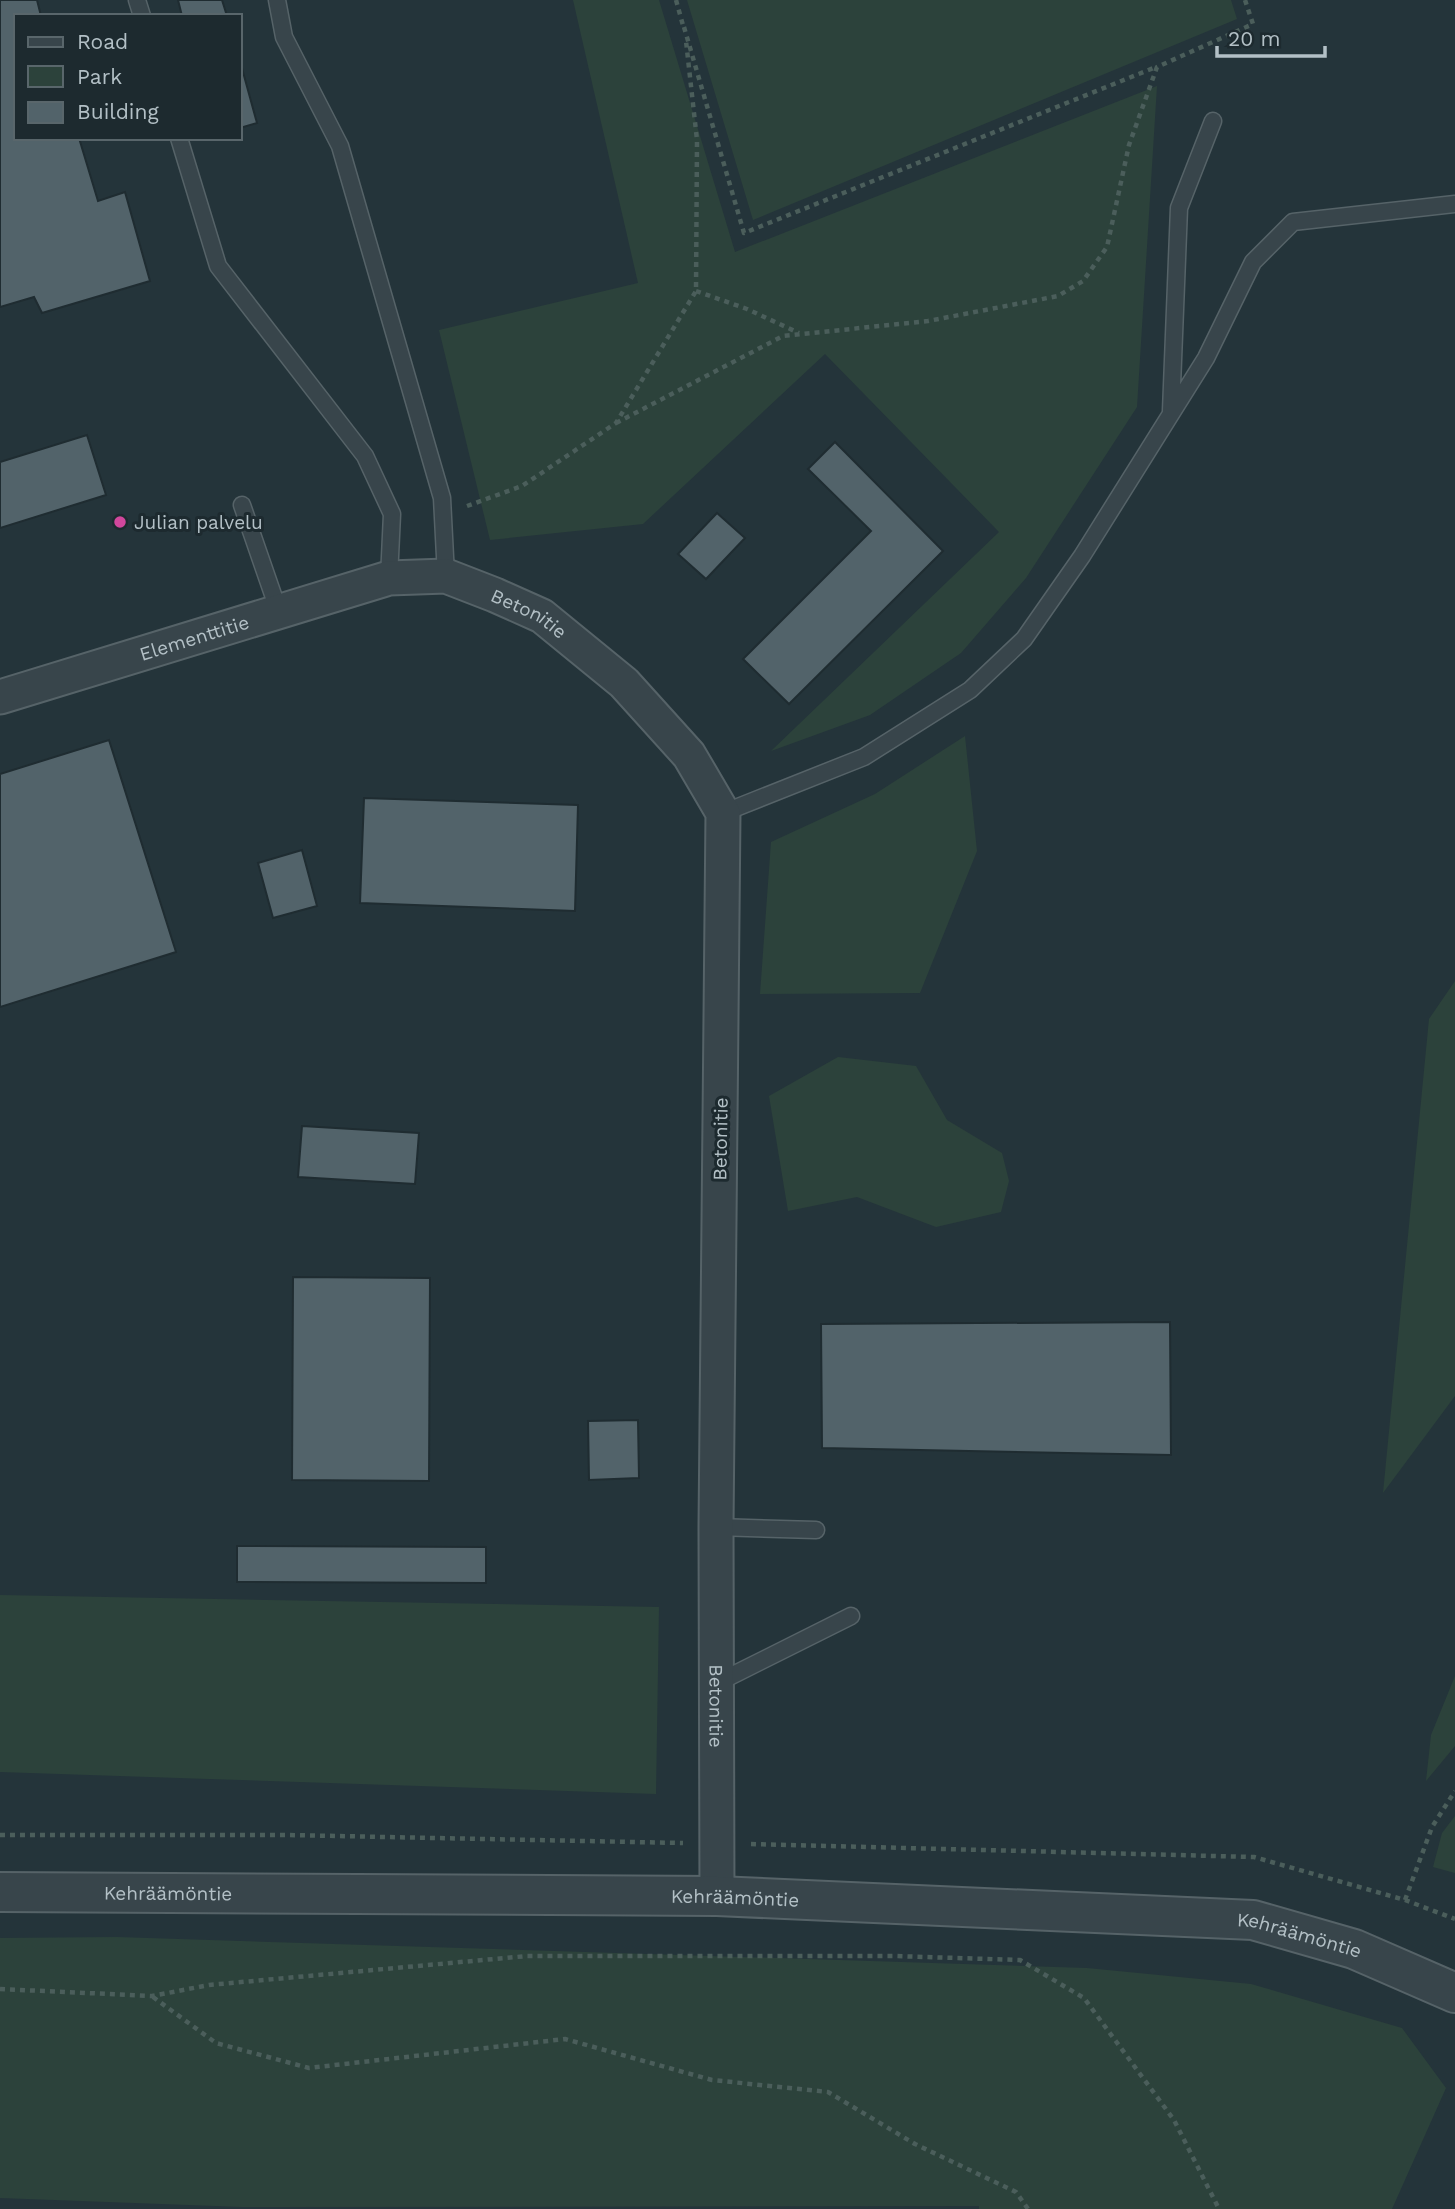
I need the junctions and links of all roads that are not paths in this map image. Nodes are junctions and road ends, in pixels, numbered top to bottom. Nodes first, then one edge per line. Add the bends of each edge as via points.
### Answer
1 (277, 0) edge
2 (1213, 121) dead end
3 (180, 140) edge
4 (1455, 204) edge
5 (1171, 413) junction
6 (242, 505) dead end
7 (446, 576) junction
8 (389, 578) junction
9 (279, 612) junction
10 (0, 697) edge
11 (723, 813) junction
12 (716, 1527) junction
13 (817, 1530) dead end
14 (851, 1616) dead end
15 (717, 1683) junction
16 (0, 1892) edge
17 (717, 1896) junction
18 (1455, 1993) edge

1 - 7 lane via 284,37 340,146 442,498
2 - 5 lane via 1179,208
3 - 8 lane via 218,265 365,456 393,514
4 - 5 lane via 1293,222 1253,262 1206,358
5 - 11 lane via 1024,639 970,690 864,757
6 - 9 lane
7 - 8 street, Betonitie
7 - 11 street, Betonitie via 542,616 624,683 689,755
8 - 9 street, Elementtitie
9 - 10 street, Elementtitie
11 - 12 street, Betonitie
12 - 13 lane
12 - 15 street, Betonitie
14 - 15 lane
15 - 17 street, Betonitie
16 - 17 street, Kehräämöntie
17 - 18 street, Kehräämöntie via 1252,1920 1354,1949

